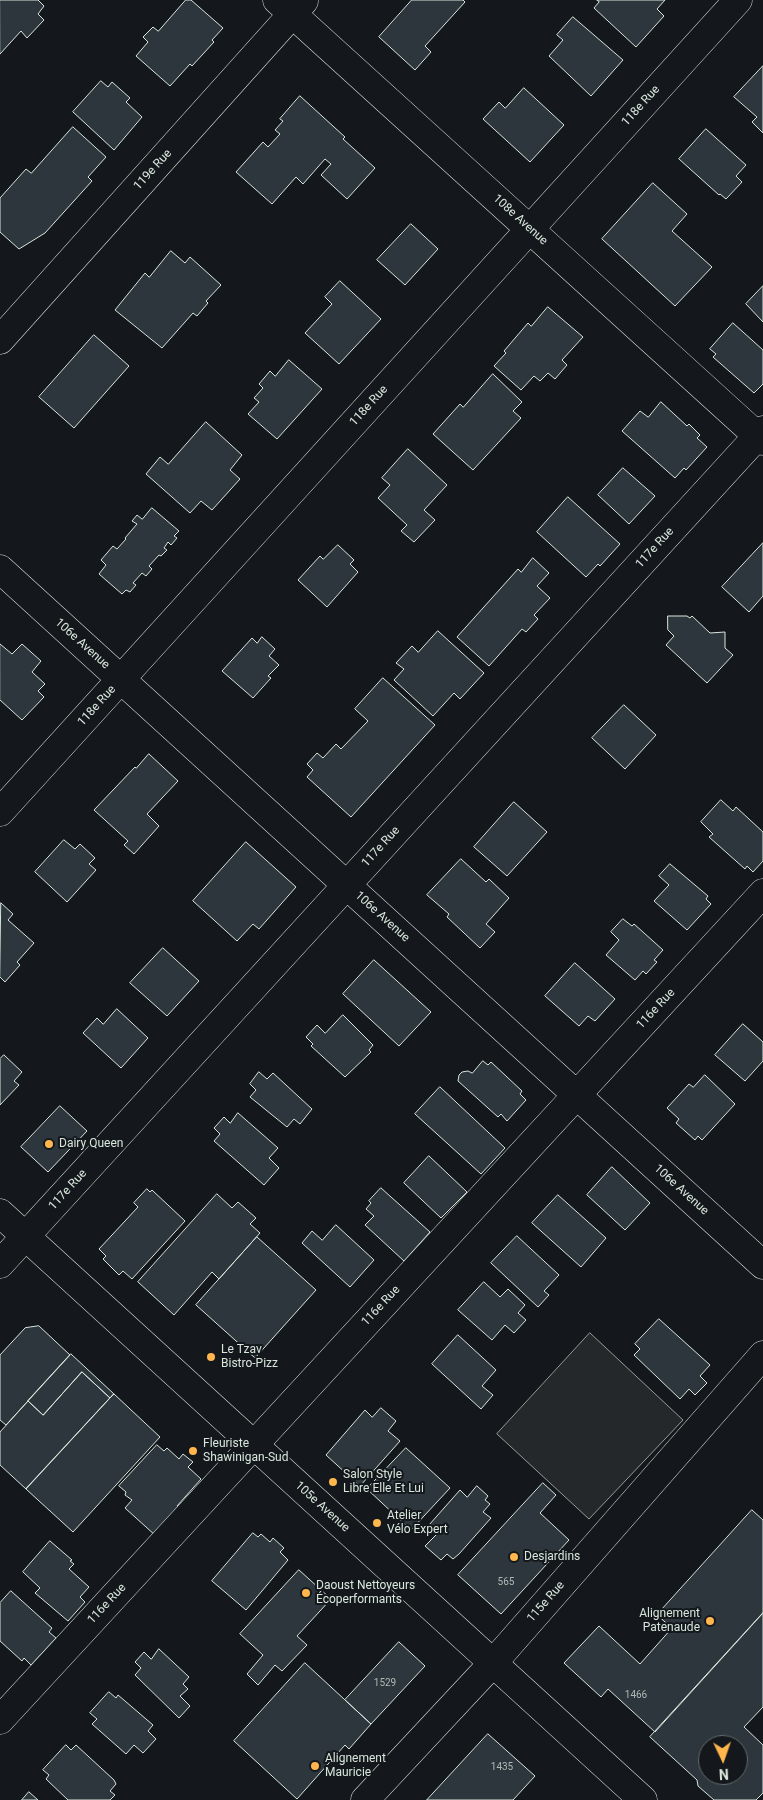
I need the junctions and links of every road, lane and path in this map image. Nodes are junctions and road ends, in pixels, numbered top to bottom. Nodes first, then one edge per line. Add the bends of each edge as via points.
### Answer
1 (738, 0) edge
2 (292, 5) edge
3 (530, 229) junction
4 (0, 340) edge
5 (761, 435) edge
6 (0, 569) edge
7 (121, 679) junction
8 (0, 812) edge
9 (347, 885) junction
10 (763, 893) edge
11 (576, 1095) junction
12 (0, 1213) edge
13 (25, 1236) junction
14 (0, 1264) edge
15 (763, 1265) edge
16 (763, 1355) edge
17 (254, 1444) junction
18 (493, 1663) junction
19 (0, 1720) edge
20 (365, 1800) edge
21 (643, 1800) edge

1 - 3 street, 118e Rue
2 - 3 street, 108e Avenue
2 - 4 street, 119e Rue
3 - 5 street, 108e Avenue
3 - 7 street, 118e Rue
5 - 9 street, 117e Rue
6 - 7 street, 106e Avenue
7 - 8 street, 118e Rue
7 - 9 street, 106e Avenue
9 - 11 street, 106e Avenue
9 - 13 street, 117e Rue
10 - 11 street, 116e Rue
11 - 15 street, 106e Avenue
11 - 17 street, 116e Rue
12 - 13 street, 105e Avenue
13 - 14 street, 117e Rue
13 - 17 street, 105e Avenue
16 - 18 street, 115e Rue
17 - 18 street, 105e Avenue
17 - 19 street, 116e Rue
18 - 20 street, 115e Rue
18 - 21 street, 105e Avenue

